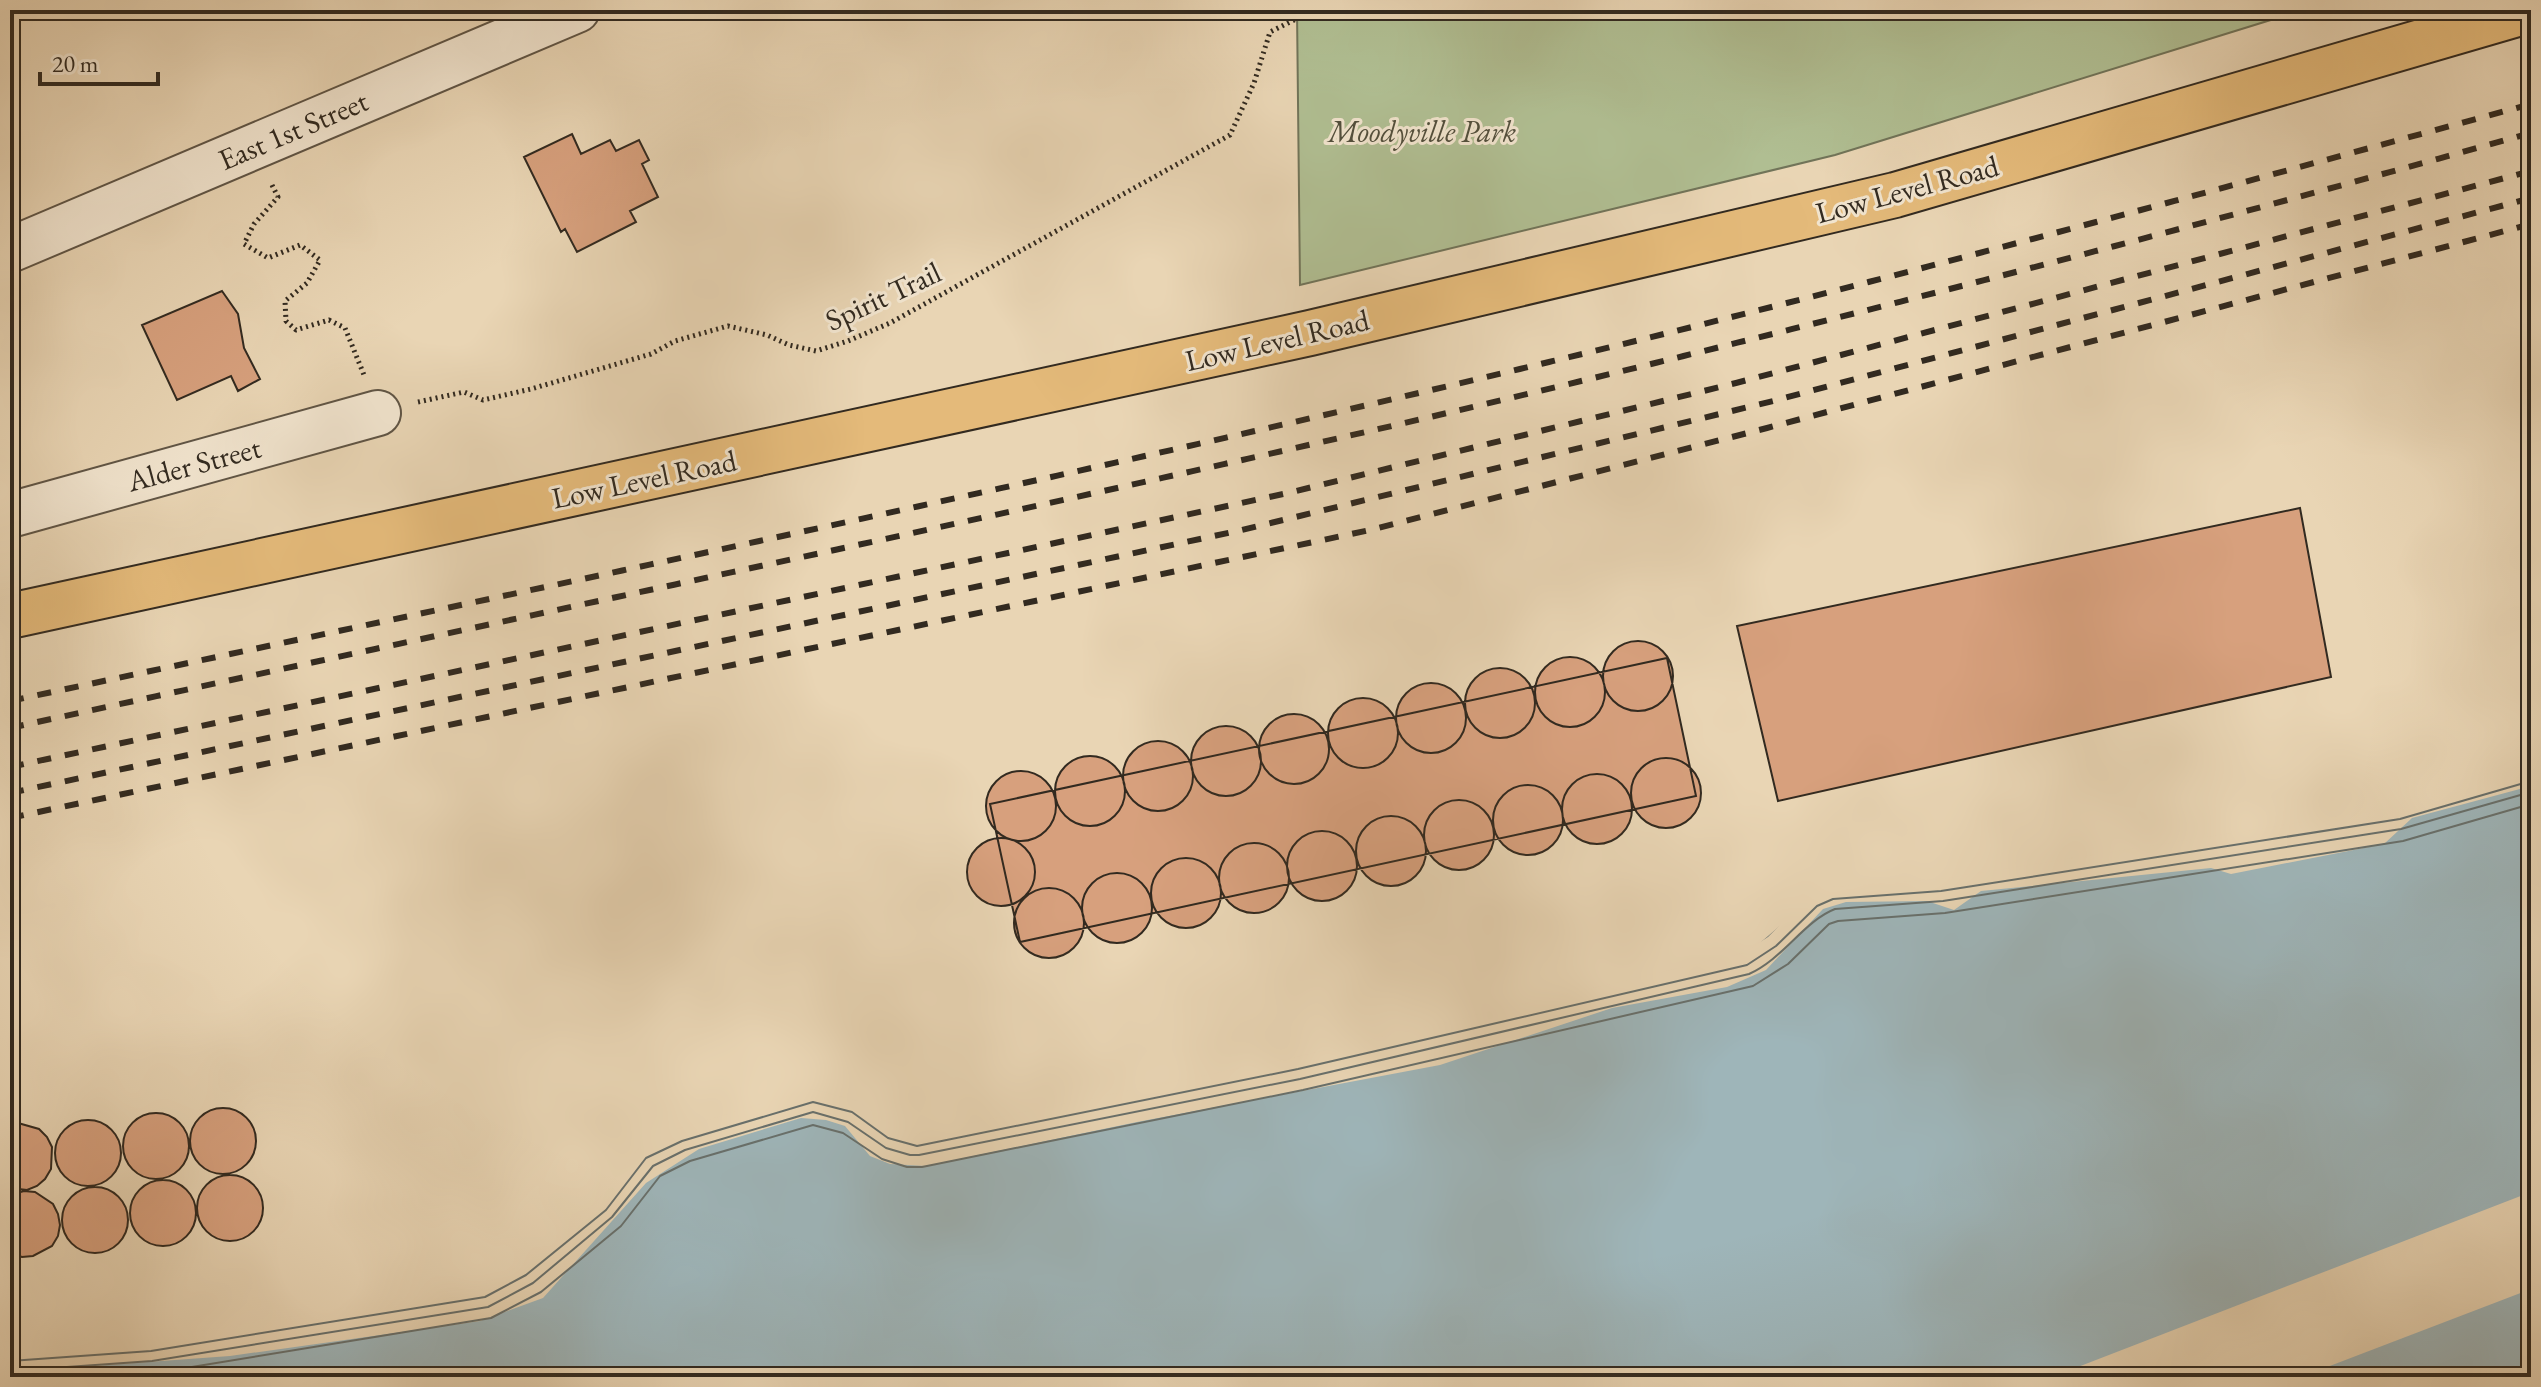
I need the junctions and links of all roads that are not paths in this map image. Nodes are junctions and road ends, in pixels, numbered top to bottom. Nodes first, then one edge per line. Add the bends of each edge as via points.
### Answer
1 (577, 10) edge
2 (2531, 10) edge
3 (10, 250) edge
4 (378, 413) road end
5 (10, 515) edge
6 (10, 616) edge

1 - 3 street, East 1st Street
2 - 6 main road, Low Level Road via 1895,195 1294,337
4 - 5 street, Alder Street

